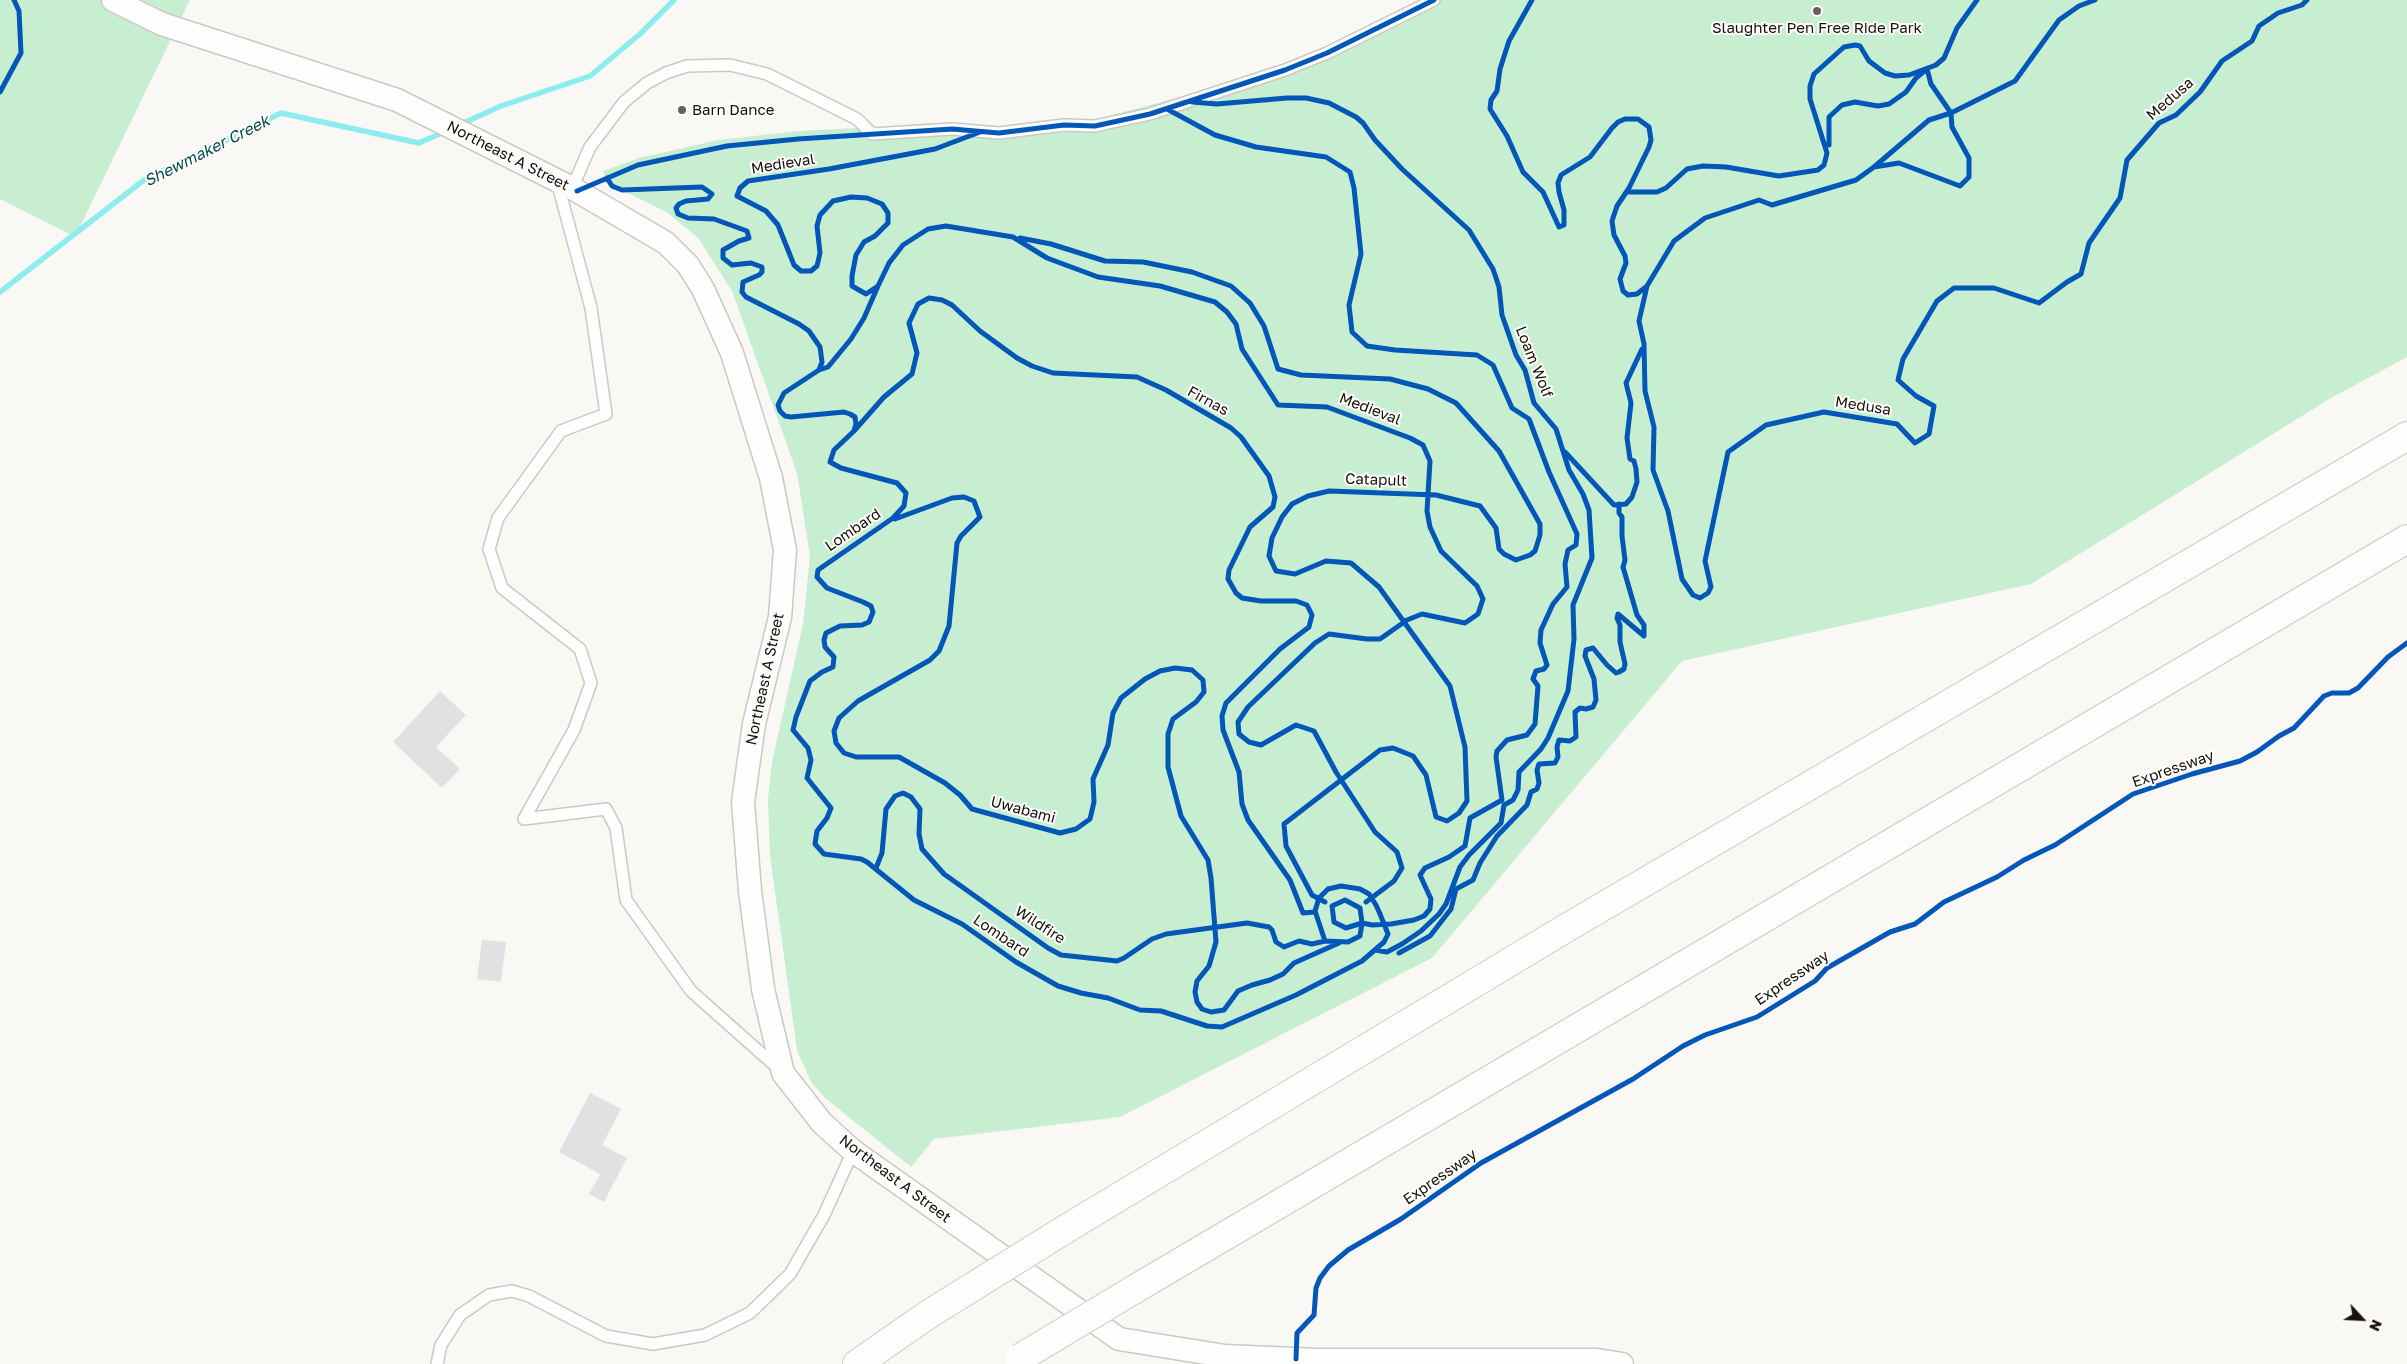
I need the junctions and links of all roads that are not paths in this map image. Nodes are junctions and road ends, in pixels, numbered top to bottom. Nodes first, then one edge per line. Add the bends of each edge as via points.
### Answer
1 (114, 0) edge
2 (1434, 0) edge
3 (564, 184) junction
4 (2407, 436) edge
5 (2407, 539) edge
6 (783, 1073) junction
7 (853, 1151) junction
8 (1015, 1361) edge
9 (1377, 1362) edge
10 (437, 1364) edge
11 (857, 1364) edge
12 (1622, 1364) edge

1 - 3 street, Northeast A Street via 162,24 397,100
2 - 3 lane via 1285,70 1150,114 1095,126 1064,125 999,133 952,129 872,134 857,119 767,74 730,65 687,66 647,82 624,102
3 - 6 street, Northeast A Street via 666,243 688,265 703,289 732,353 771,478 785,550 780,616 754,724 743,802 750,891 763,989
3 - 6 lane via 591,308 606,414 560,431 498,518 489,549 502,588 580,649 591,683 574,730 524,819 606,809 616,828 626,900 691,991
4 - 11 highway, bridge via 1568,927 929,1314
5 - 8 highway, bridge
6 - 7 street, Northeast A Street via 822,1123
7 - 9 street, Northeast A Street via 1119,1339 1225,1356
7 - 10 lane via 824,1215 790,1274 750,1313 704,1335 653,1344 606,1336 529,1296 512,1291 489,1295 460,1315 441,1345
9 - 12 street via 1597,1360

